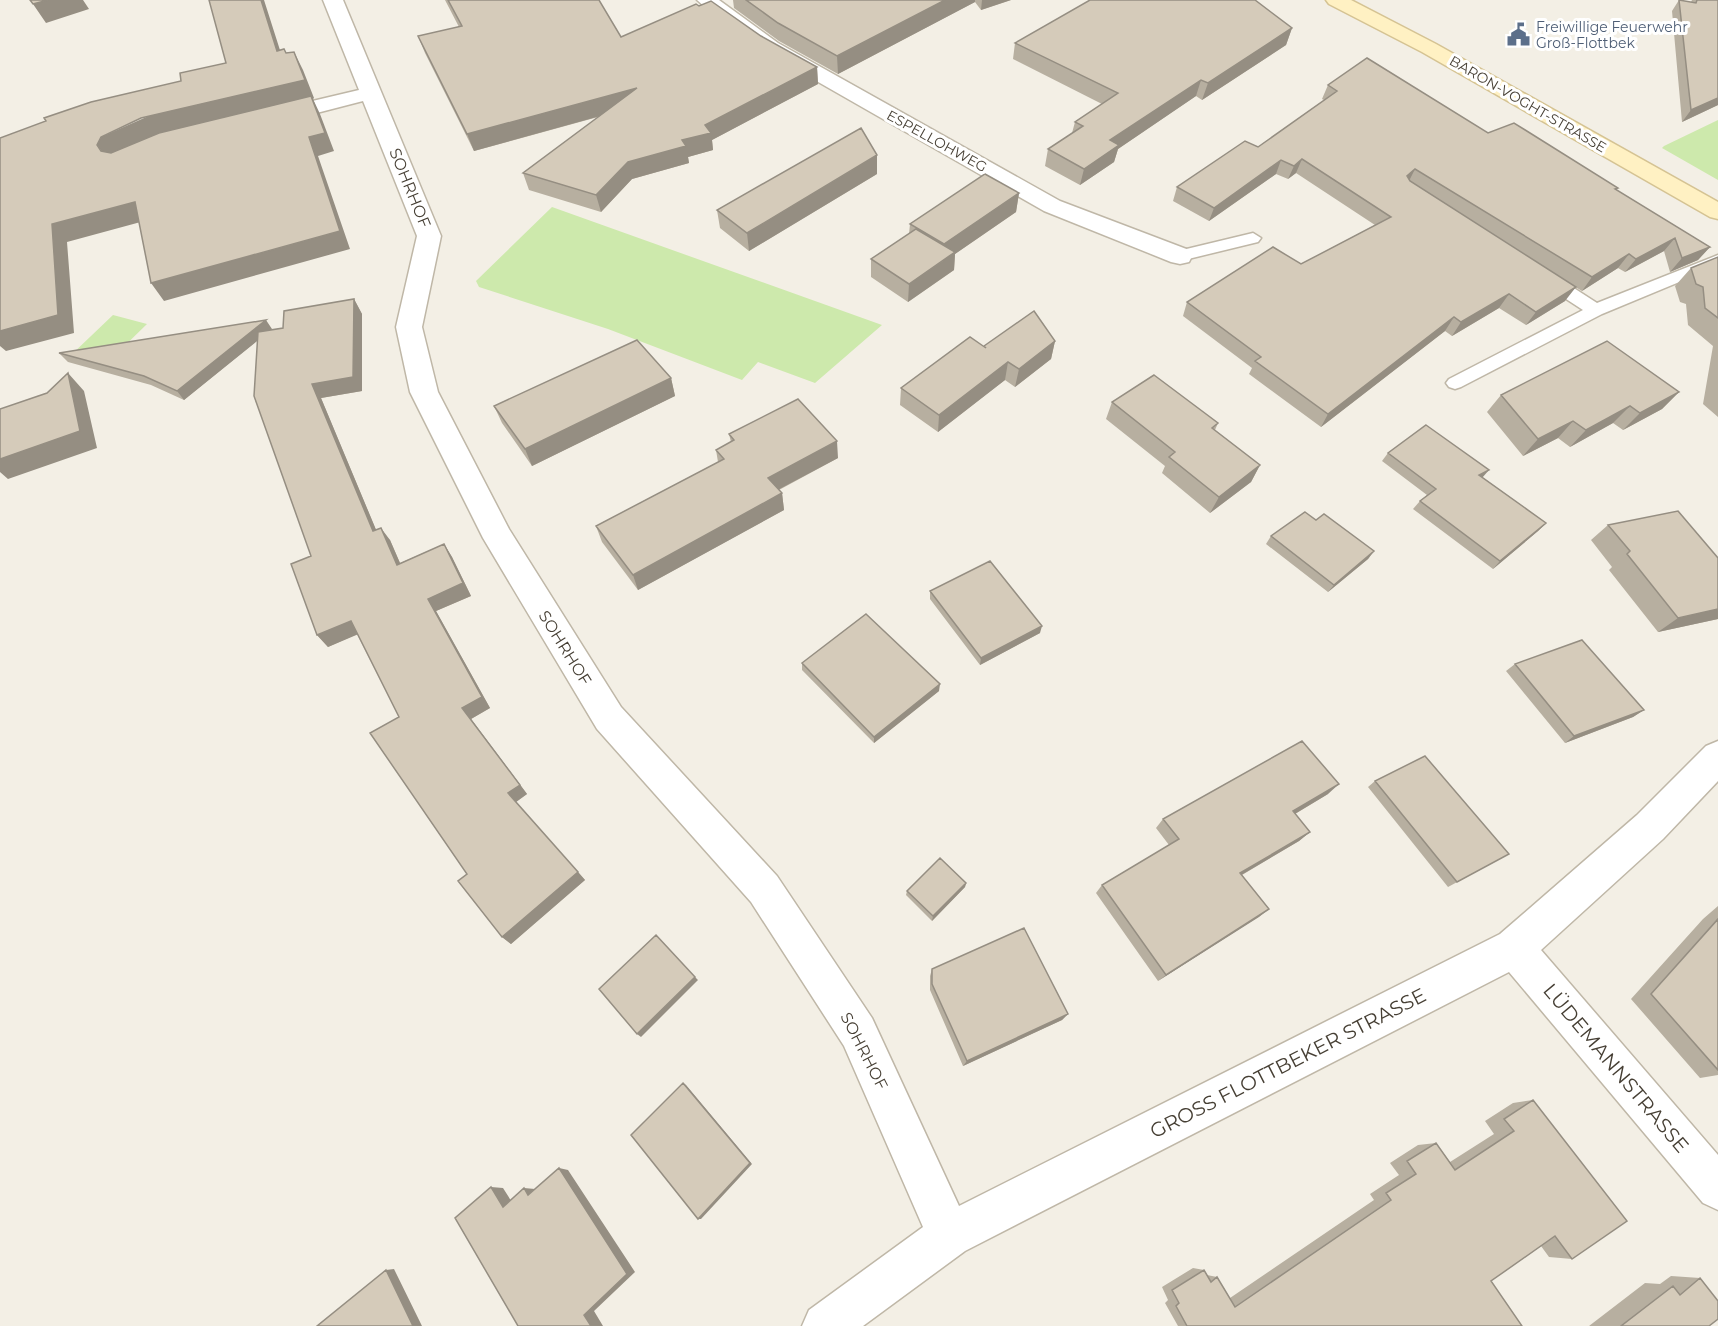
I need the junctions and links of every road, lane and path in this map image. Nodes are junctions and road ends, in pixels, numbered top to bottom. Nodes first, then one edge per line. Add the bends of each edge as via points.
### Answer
1 (333, 0) edge
2 (707, 0) edge
3 (1336, 0) edge
4 (371, 93) junction
5 (255, 122) edge
6 (1718, 212) edge
7 (1253, 238) dead end
8 (1180, 256) joint
9 (1718, 260) edge
10 (1537, 272) edge
11 (1596, 310) junction
12 (1455, 383) dead end
13 (1718, 757) edge
14 (1514, 948) junction
15 (1718, 1188) edge
16 (950, 1235) junction
17 (825, 1326) edge

1 - 4 street, SOHRHOF
2 - 8 street, ESPELLOHWEG via 771,47 1052,206
3 - 6 street, BARON-VOGHT-STRASSE via 1429,48
4 - 5 street
4 - 16 street, SOHRHOF via 429,236 410,327 424,392 498,538 609,718 764,889 858,1032
7 - 8 lane
9 - 11 lane
10 - 11 lane
11 - 12 lane
13 - 14 street, GROSS FLOTTBEKER STRASSE via 1650,827
14 - 15 street, LÜDEMANNSTRASSE
14 - 16 street, GROSS FLOTTBEKER STRASSE
16 - 17 street, GROSS FLOTTBEKER STRASSE

